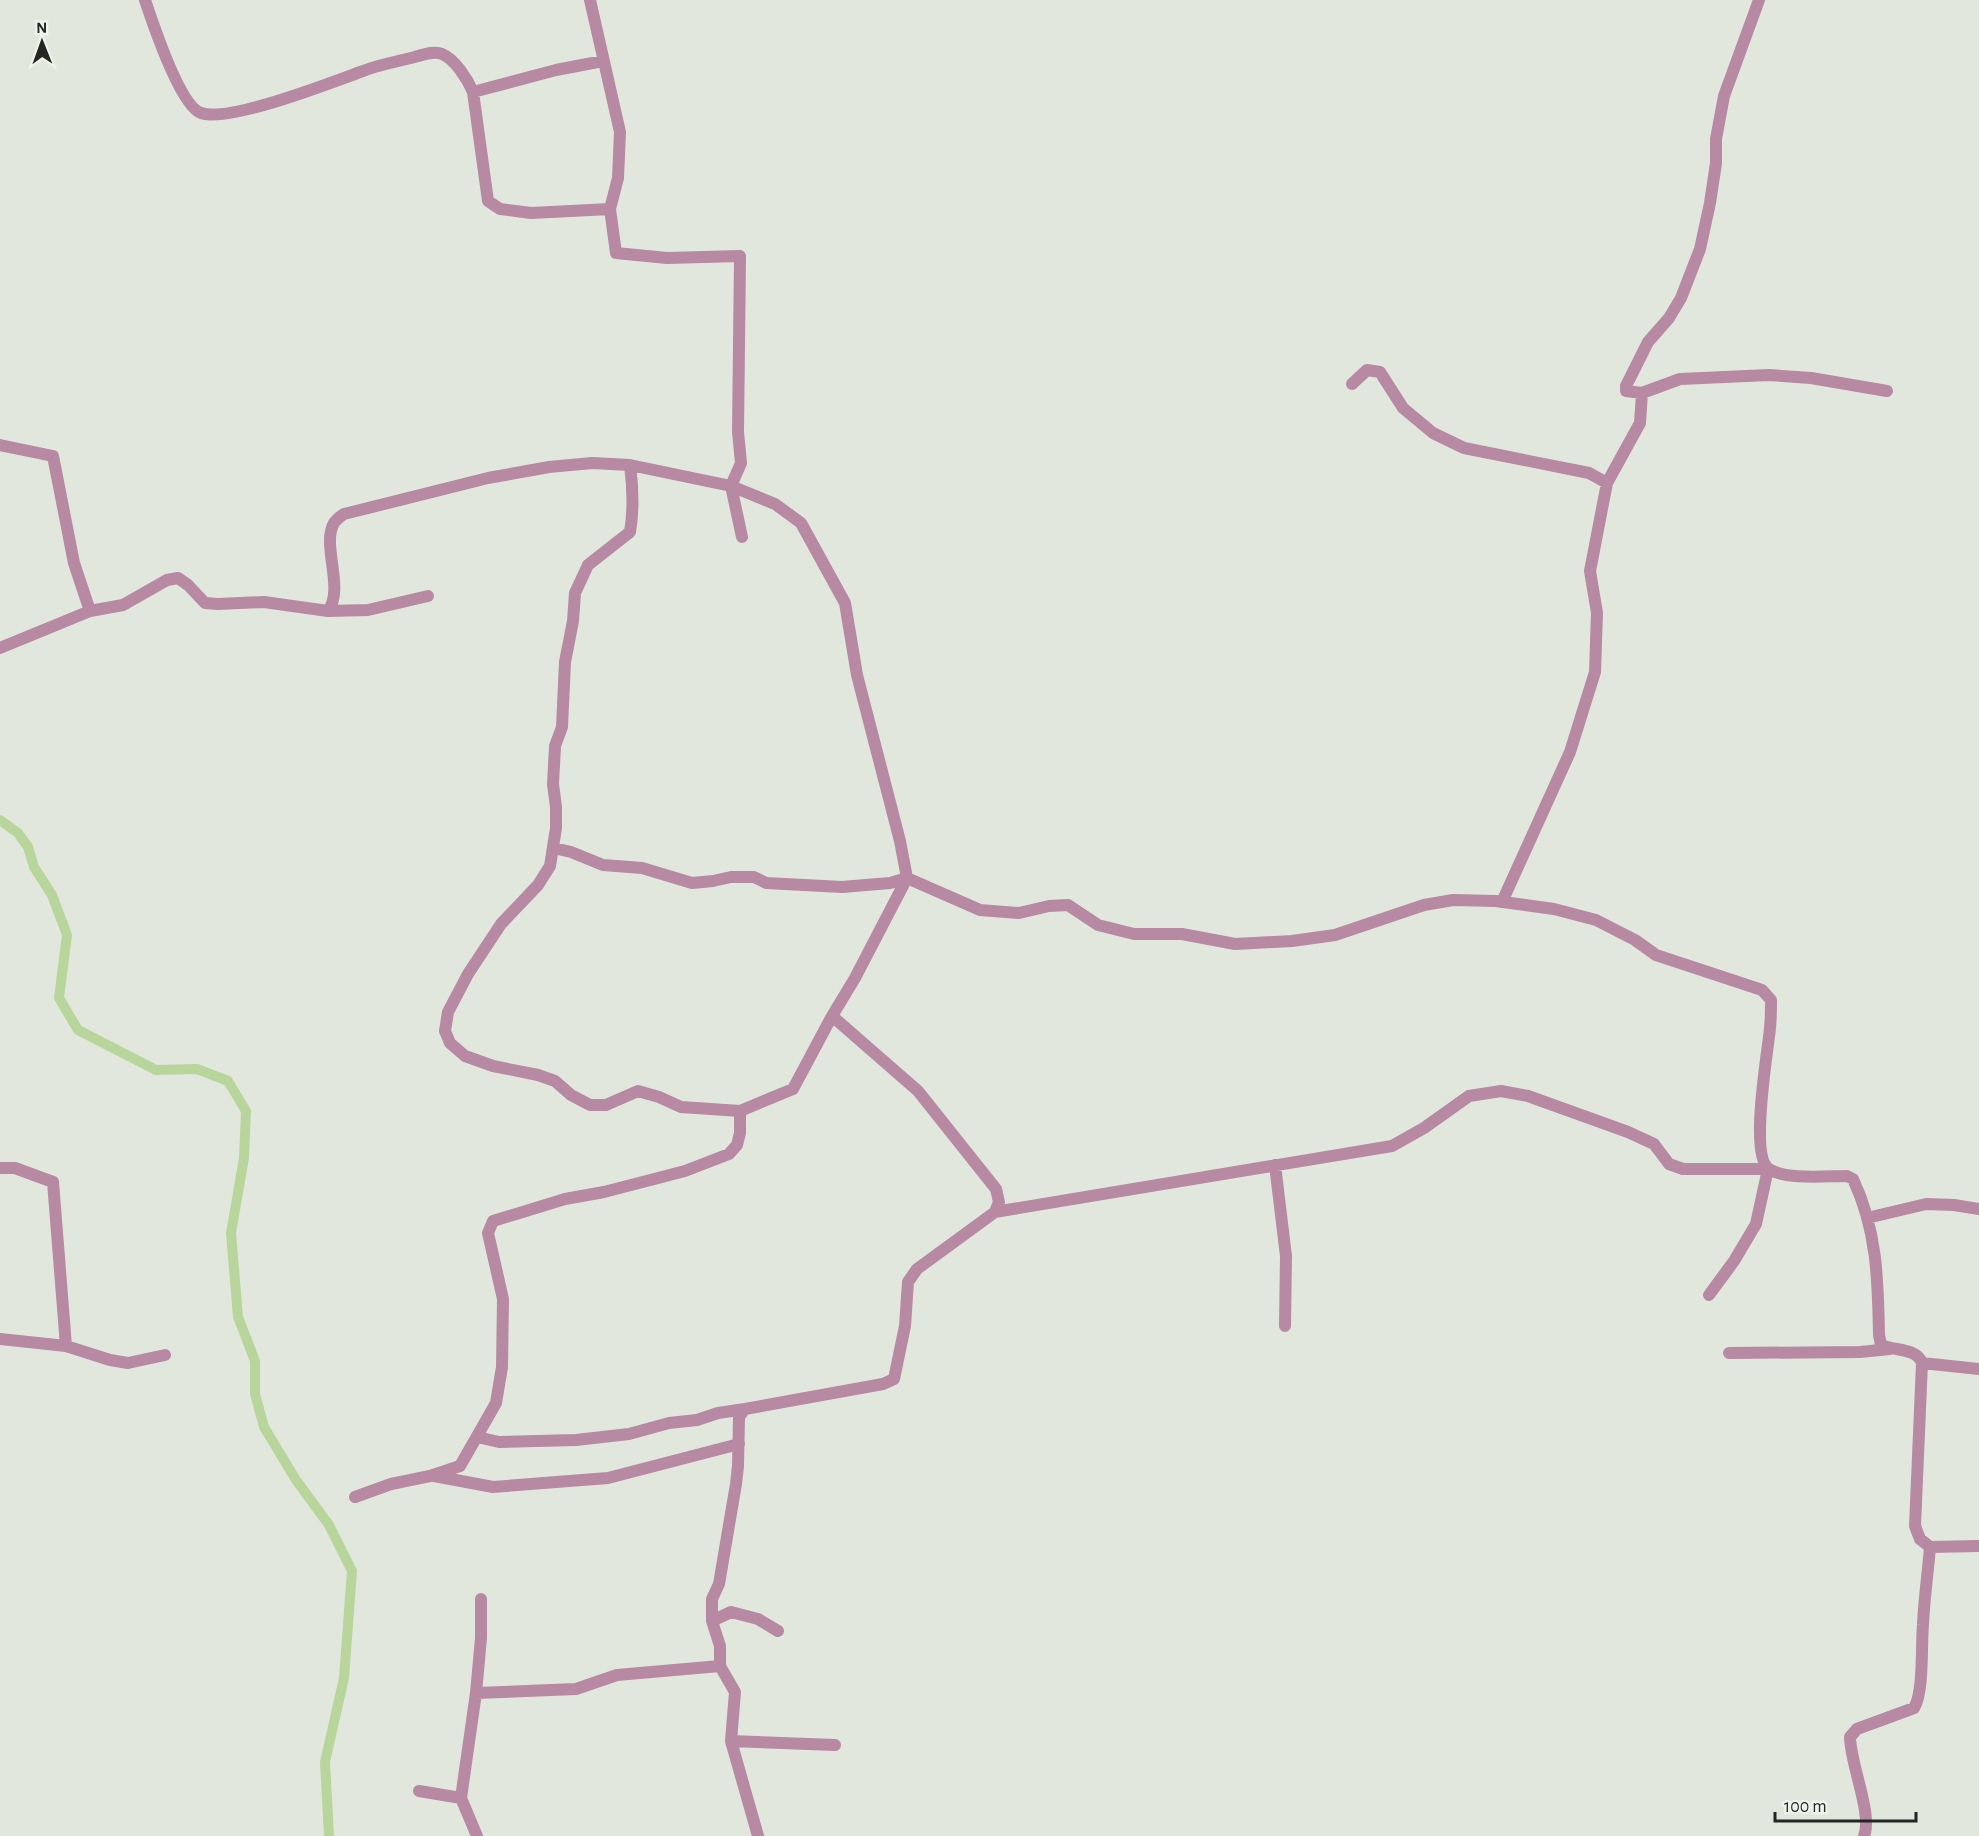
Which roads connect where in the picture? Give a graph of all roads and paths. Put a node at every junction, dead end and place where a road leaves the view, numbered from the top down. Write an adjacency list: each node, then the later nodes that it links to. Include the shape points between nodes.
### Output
1 (146, 0): 5 (street, via 159,43 200,113 226,114 270,103 364,70 433,52 443,54 466,76)
2 (590, 0): 4 (street)
3 (1760, 0): 9 (street, via 1724,96 1700,249 1681,298 1648,342 1626,386 1626,391)
4 (603, 61): 5 (street); 6 (street, via 620,132 618,178)
5 (473, 92): 6 (street, via 488,201 500,209 531,213)
6 (610, 209): 13 (street, via 616,253 667,258 740,256 741,463)
7 (1352, 384): 12 (street, via 1366,370 1380,372 1402,408 1433,433 1464,448 1589,473)
8 (1887, 391): 9 (street, via 1769,375 1680,379)
9 (1642, 393): 12 (street, via 1640,423)
10 (0, 445): 16 (street, via 53,456 74,563)
11 (630, 465): 13 (street); 17 (street, via 549,467 488,477 344,514 334,523 331,537 334,589); 19 (street, via 634,491 630,532 588,565 575,593 565,662 562,727 555,746)
12 (1607, 483): 21 (street, via 1590,571 1597,613 1595,672 1570,752)
13 (731, 486): 14 (street); 20 (street, via 775,504 801,523 845,603 857,675)
14 (742, 537)
15 (428, 596): 17 (street, via 368,610)
16 (90, 611): 17 (street, via 123,604 178,578 205,603 264,602); 18 (street)
17 (328, 611)
18 (0, 648)
19 (554, 848): 20 (street, via 603,865 642,868 692,884 754,877 766,883 842,887); 23 (street, via 550,866 538,885 501,924 455,996 445,1031 450,1043 465,1056 555,1081 570,1095 590,1105 606,1106 638,1091 681,1107)
20 (907, 878): 21 (street, via 980,910 1019,913 1068,905 1098,926 1134,934 1182,934 1235,944 1335,935 1424,905 1453,900); 22 (street)
21 (1502, 902): 26 (street, via 1596,920 1656,955 1762,990 1771,1000 1760,1136 1762,1160)
22 (832, 1016): 23 (street, via 794,1089); 28 (street, via 918,1091 996,1189 999,1202)
23 (740, 1111): 40 (street, via 737,1145 729,1154 685,1171 565,1198 494,1221 488,1233 503,1299 502,1367 496,1403)
24 (1275, 1165): 26 (street, via 1392,1146 1469,1096 1501,1091 1528,1096 1628,1132 1654,1144 1669,1164 1683,1169); 28 (street); 31 (street, via 1286,1256)
25 (0, 1168): 33 (street, via 15,1168 53,1182)
26 (1768, 1169): 29 (street, via 1787,1175 1847,1176 1853,1179); 30 (street, via 1756,1224)
27 (1979, 1209): 29 (street, via 1926,1204)
28 (995, 1212): 39 (street, via 917,1269 908,1282 894,1378 883,1384)
29 (1867, 1218): 34 (street, via 1874,1242 1879,1335 1881,1345)
30 (1709, 1295)
31 (1285, 1326)
32 (0, 1339): 33 (street)
33 (66, 1346): 36 (street, via 129,1363)
34 (1891, 1349): 35 (street); 37 (street, via 1916,1353)
35 (1729, 1353)
36 (165, 1355)
37 (1923, 1363): 38 (street); 44 (street, via 1915,1526 1920,1539)
38 (1979, 1369)
39 (745, 1409): 40 (street, via 629,1434 585,1439 500,1442); 41 (street, via 739,1417)
40 (477, 1437): 42 (street, via 460,1466)
41 (739, 1444): 42 (street, via 608,1478 493,1487); 47 (street, via 736,1484 712,1599)
42 (430, 1476): 43 (street)
43 (355, 1497)
44 (1930, 1546): 45 (street); 57 (street, via 1917,1704 1857,1729 1850,1737 1867,1829)
45 (1979, 1546)
46 (481, 1599): 50 (street)
47 (712, 1621): 48 (street, via 731,1612 758,1619); 49 (street, via 720,1646)
48 (778, 1631)
49 (720, 1666): 50 (street, via 617,1675 576,1689); 51 (street, via 735,1692)
50 (476, 1693): 54 (street)
51 (731, 1741): 52 (street); 56 (street)
52 (835, 1745)
53 (419, 1791): 54 (street)
54 (461, 1798): 55 (street)
55 (477, 1836)
56 (758, 1836)
57 (1864, 1836)

